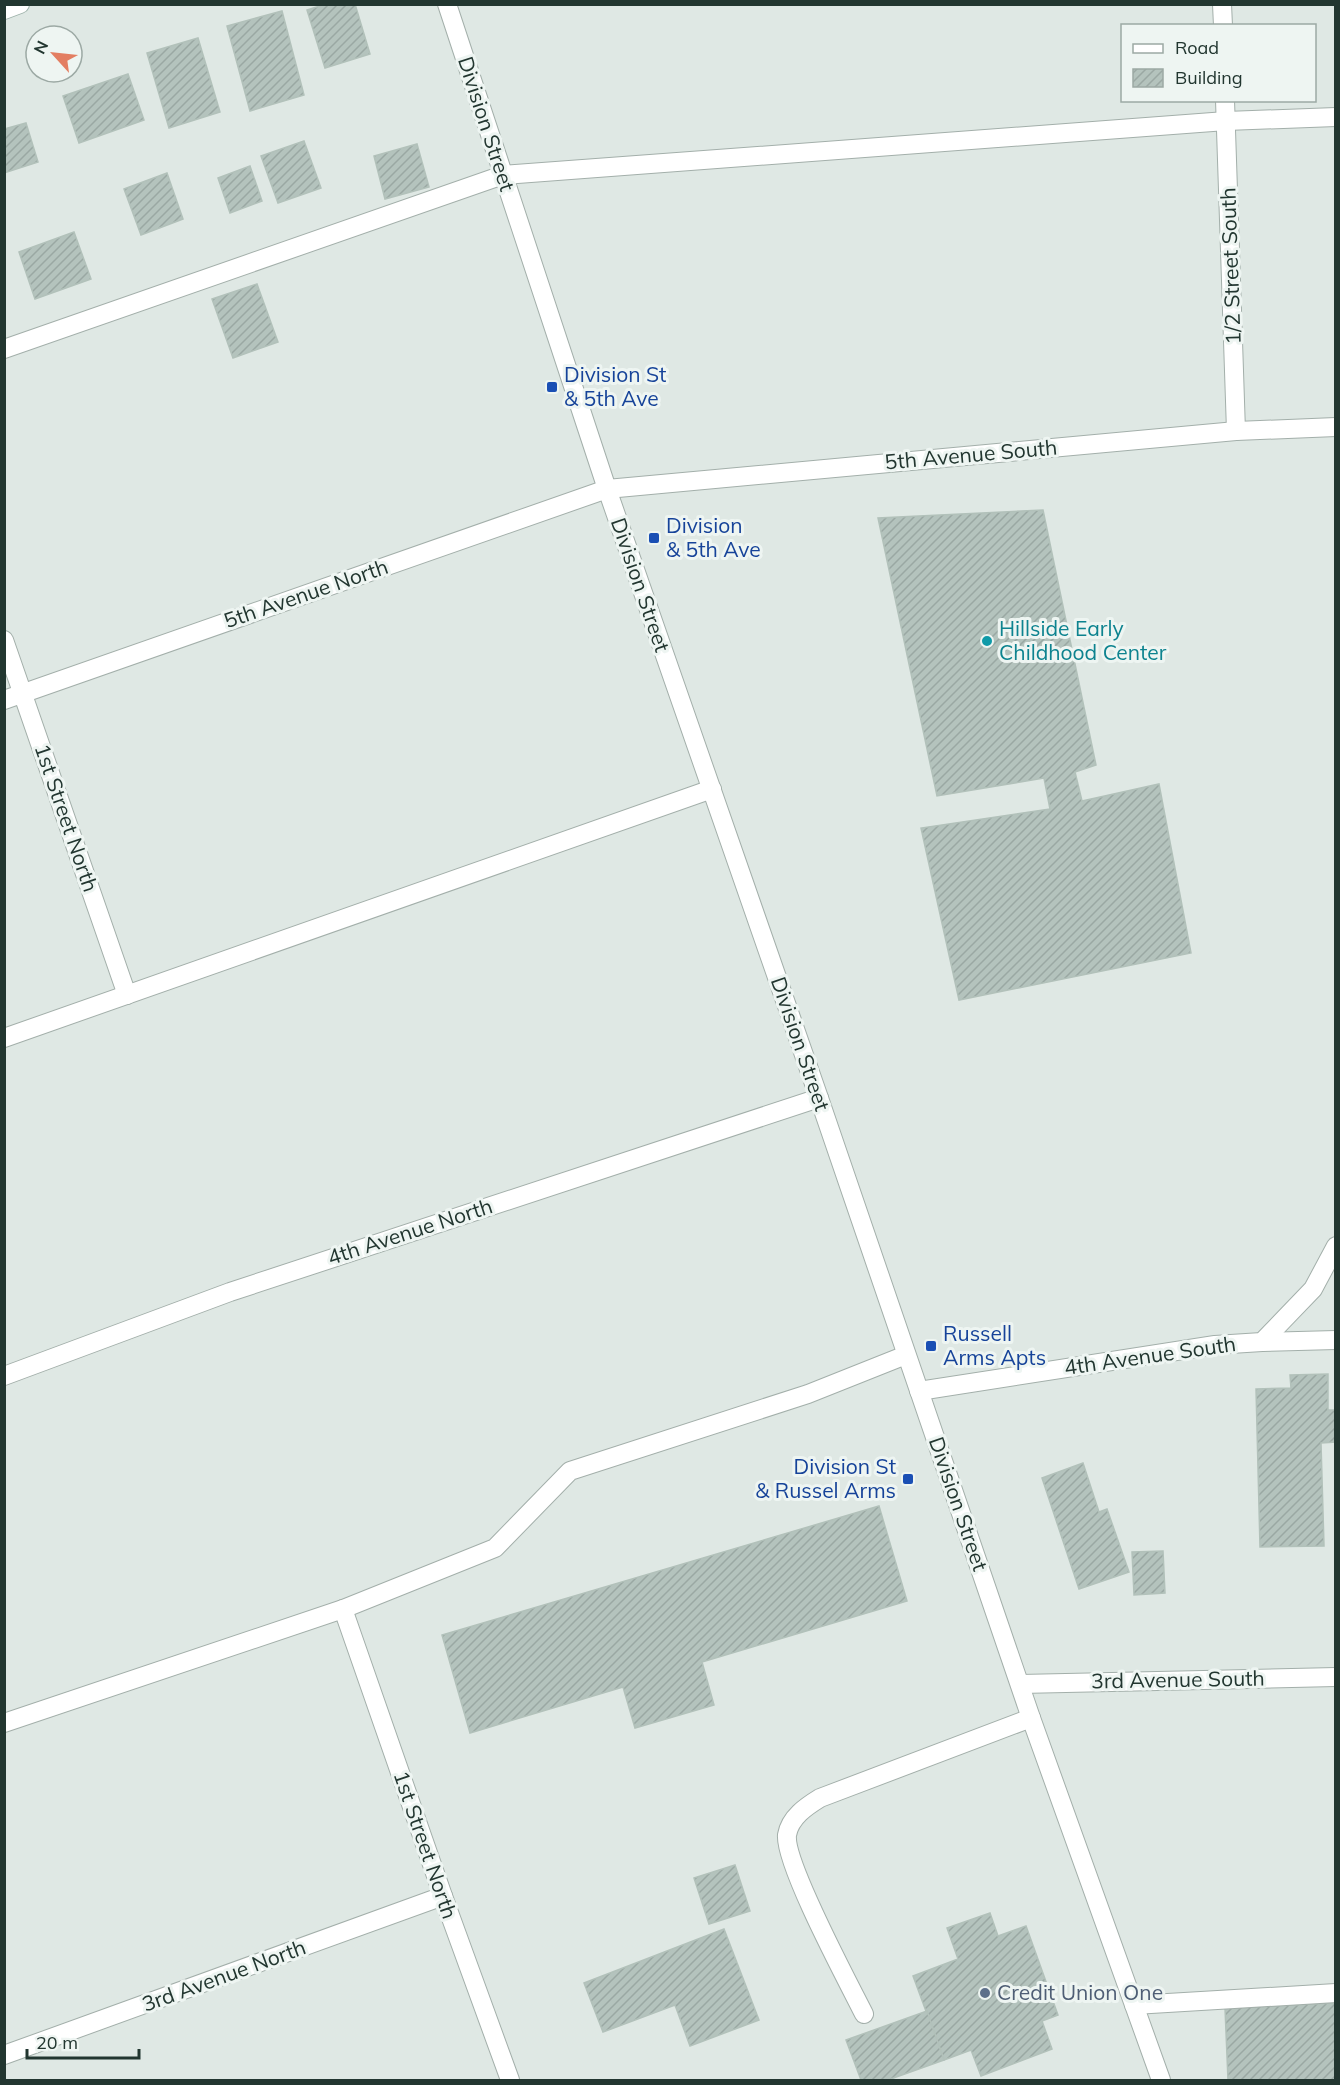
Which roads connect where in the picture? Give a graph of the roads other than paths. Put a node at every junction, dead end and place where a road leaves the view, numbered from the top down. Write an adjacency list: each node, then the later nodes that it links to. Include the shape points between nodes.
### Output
1 (20, 4): 4 (street)
2 (447, 4): 9 (street, Division Street)
3 (1222, 4): 5 (street)
4 (4, 10)
5 (1223, 24)
6 (1225, 102): 8 (street, 1/2 Street South)
7 (1335, 117): 8 (street)
8 (1226, 121): 9 (street); 12 (street, 1/2 Street South)
9 (503, 175): 10 (street); 13 (street, Division Street)
10 (4, 350)
11 (1335, 428): 12 (street, 5th Avenue South)
12 (1236, 431): 13 (street, 5th Avenue South)
13 (607, 489): 15 (street, 5th Avenue North); 17 (street, Division Street)
14 (4, 640): 15 (street, 1st Street North)
15 (23, 693): 16 (street, 5th Avenue North); 18 (street, 1st Street North)
16 (4, 700)
17 (712, 789): 18 (street); 20 (street, Division Street)
18 (127, 995): 19 (street)
19 (4, 1038)
20 (819, 1098): 24 (street, Division Street); 25 (street, 4th Avenue North, via 230,1292)
21 (1335, 1246): 23 (street, 4th Avenue South, via 1313,1289)
22 (1335, 1340): 23 (street)
23 (1262, 1341): 26 (street, 4th Avenue South)
24 (906, 1355): 26 (street, Division Street); 27 (street, via 808,1394 570,1471 495,1548)
25 (4, 1376)
26 (919, 1391): 29 (street, Division Street)
27 (343, 1609): 31 (street); 32 (street, 1st Street North)
28 (1335, 1677): 29 (street, 3rd Avenue South)
29 (1020, 1683): 30 (street, Division Street)
30 (1031, 1718): 34 (street, Division Street); 35 (street, via 820,1798 794,1820 787,1834 788,1850)
31 (4, 1723)
32 (442, 1896): 36 (street, 3rd Avenue North); 37 (street, 1st Street North)
33 (1335, 1993): 34 (street)
34 (1134, 2006): 38 (street, Division Street)
35 (864, 2014)
36 (4, 2055)
37 (510, 2080)
38 (1161, 2080)

